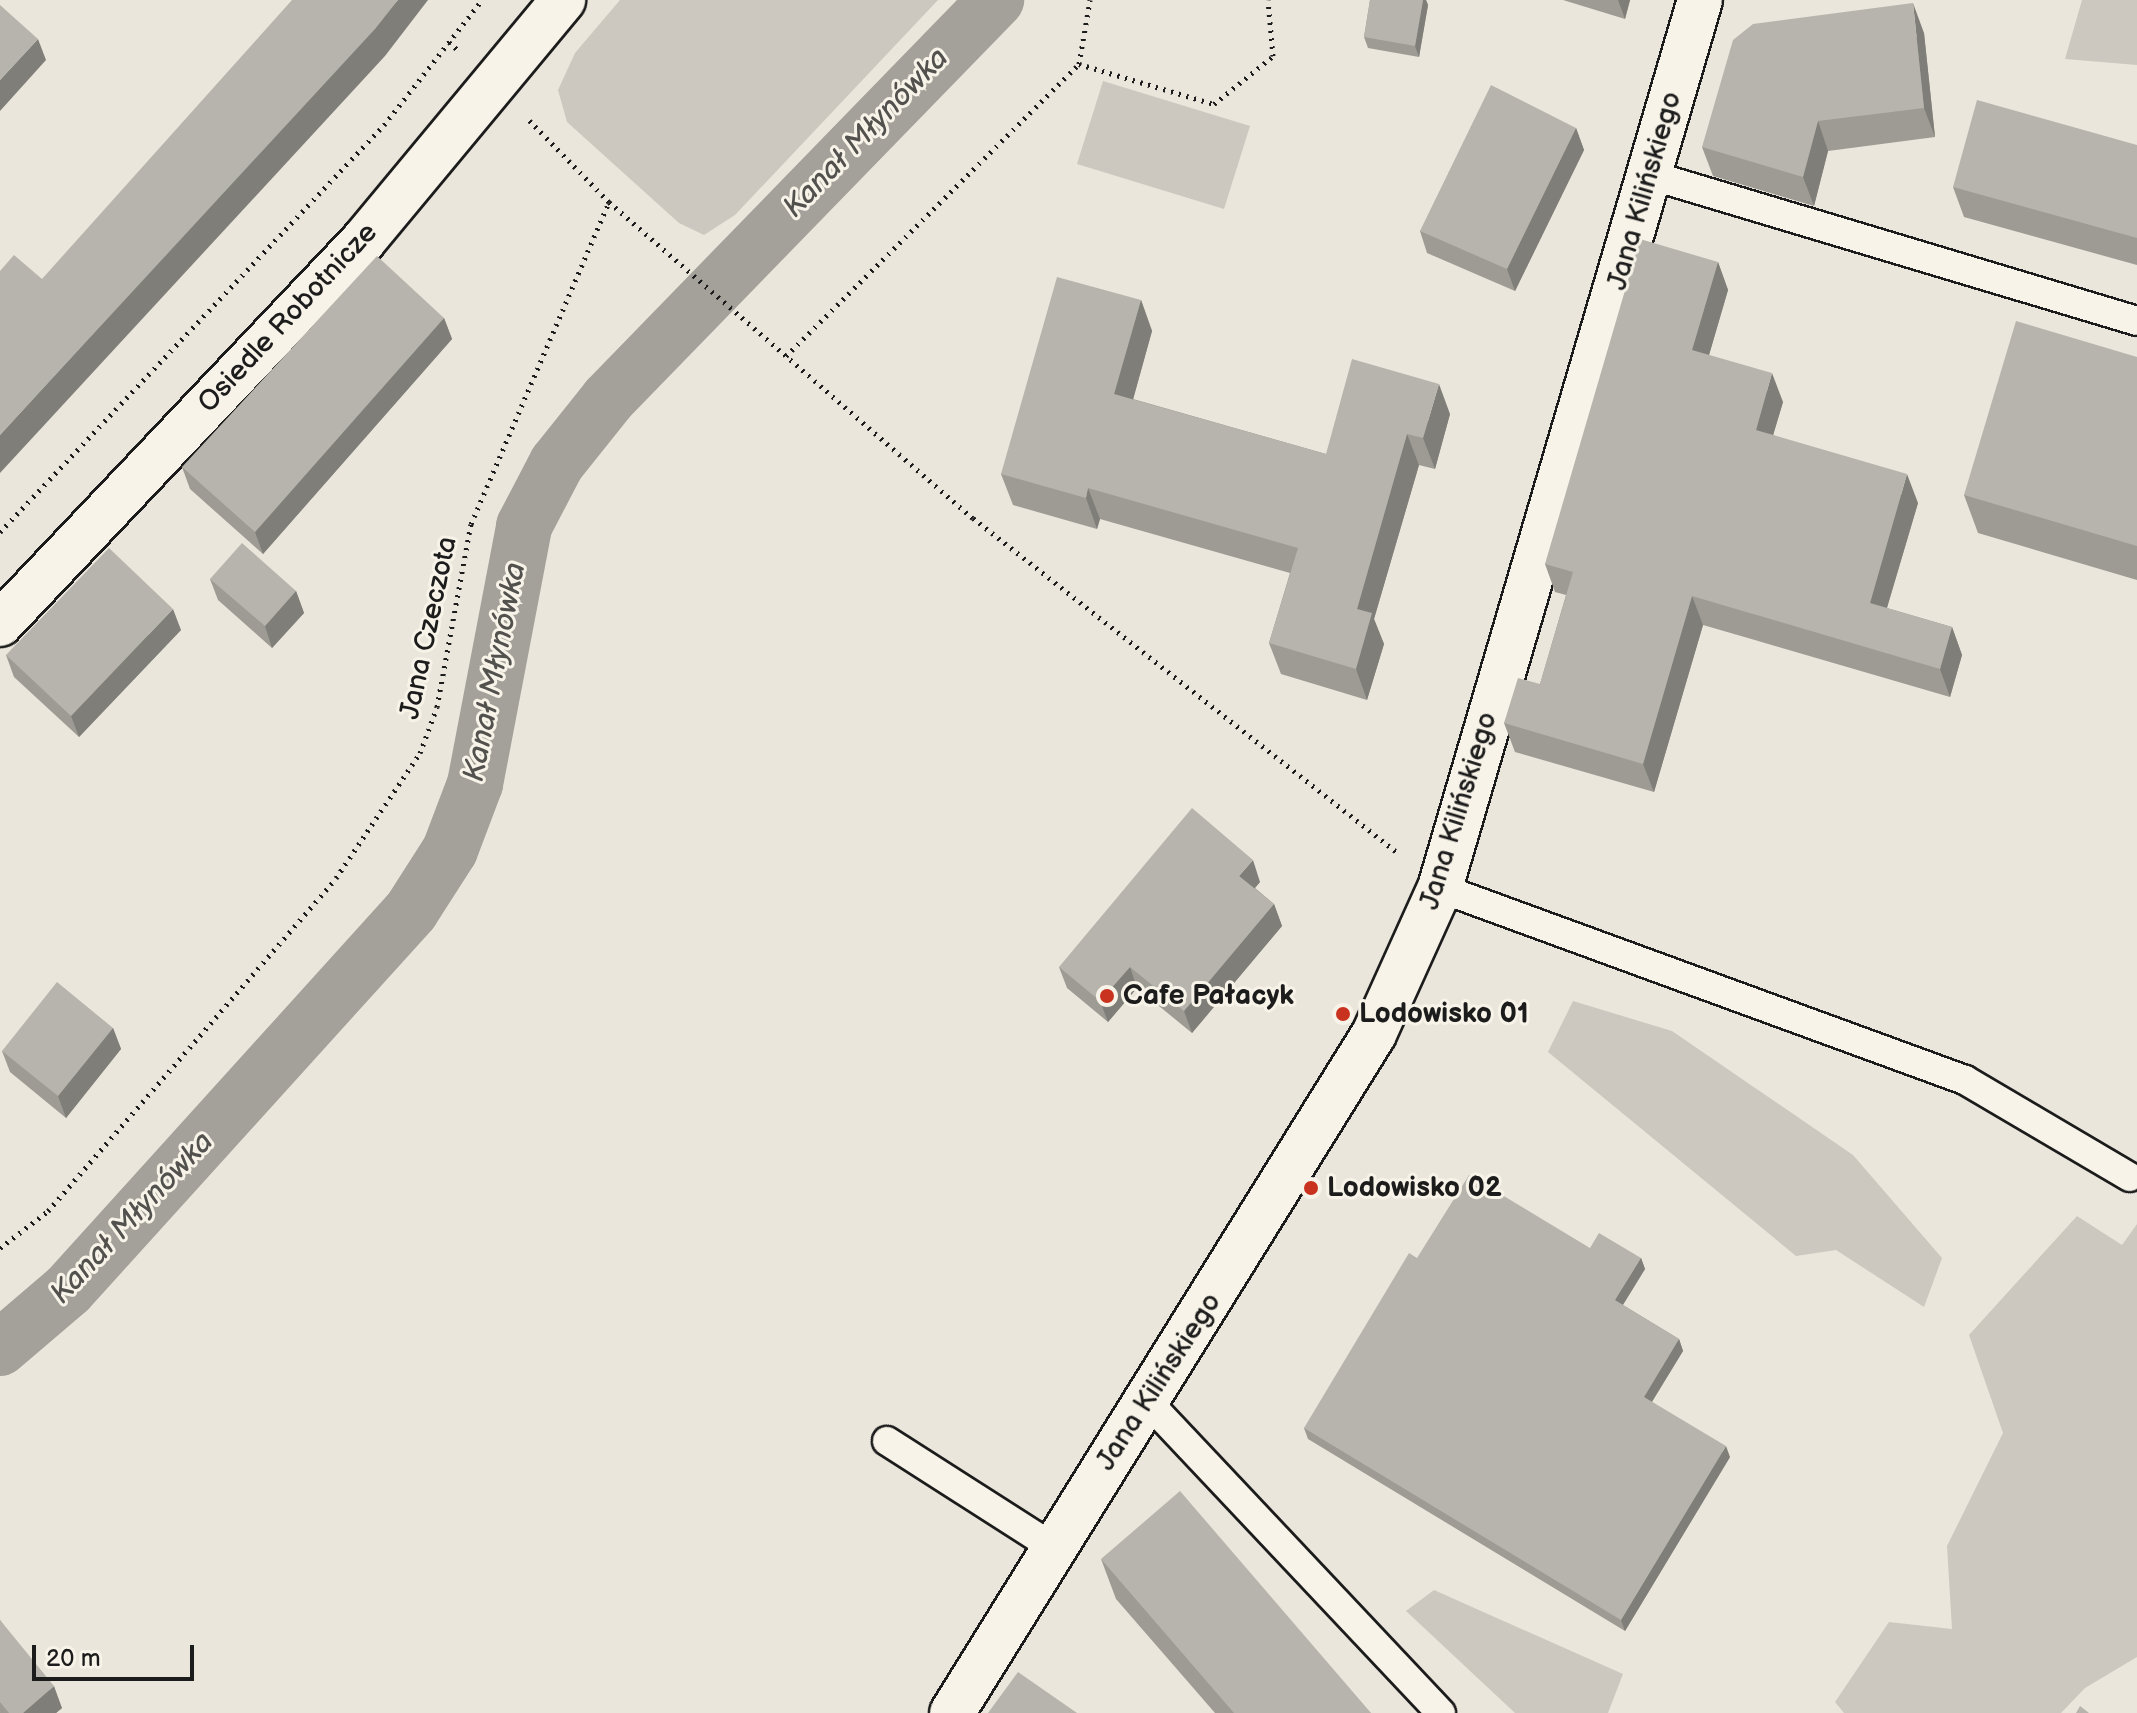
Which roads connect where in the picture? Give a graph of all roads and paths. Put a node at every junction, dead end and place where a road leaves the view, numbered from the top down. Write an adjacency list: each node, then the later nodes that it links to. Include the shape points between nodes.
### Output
1 (482, 0): 12 (path, via 384,125)
2 (563, 0): 13 (street, Osiedle Robotnicze, via 364,240)
3 (1090, 0): 6 (path)
4 (1268, 0): 6 (path, via 1273,56 1214,104)
5 (1700, 0): 8 (street, Jana Kilińskiego)
6 (1079, 64): 11 (path)
7 (523, 114): 9 (path)
8 (1650, 175): 10 (lane); 14 (street, Jana Kilińskiego)
9 (609, 202): 11 (path); 16 (path, Jana Czeczota, via 495,457 471,524 437,707 397,796 336,878 48,1211)
10 (2137, 321)
11 (786, 356): 14 (path, via 973,518)
12 (0, 532)
13 (0, 624)
14 (1440, 888): 15 (lane, via 1965,1080); 17 (street, Jana Kilińskiego, via 1374,1034)
15 (2130, 1177)
16 (0, 1248)
17 (1146, 1400): 19 (street, Jana Kilińskiego); 21 (lane)
18 (887, 1441): 19 (lane)
19 (1054, 1548): 20 (street, Jana Kilińskiego)
20 (952, 1713)
21 (1441, 1713)

